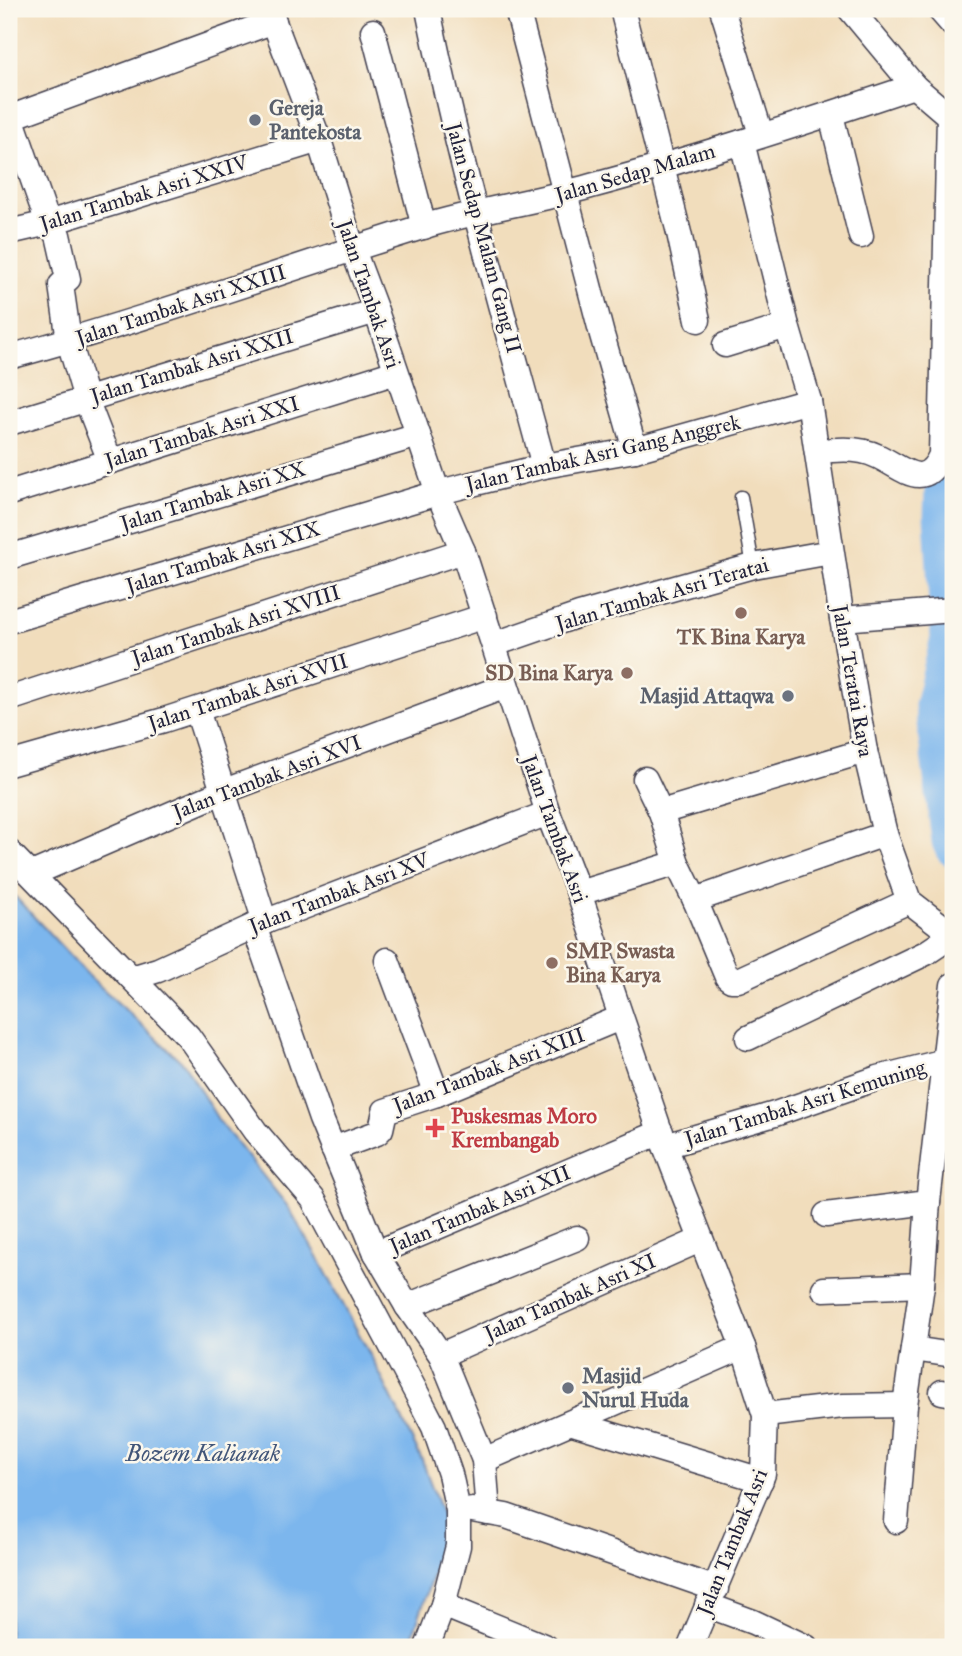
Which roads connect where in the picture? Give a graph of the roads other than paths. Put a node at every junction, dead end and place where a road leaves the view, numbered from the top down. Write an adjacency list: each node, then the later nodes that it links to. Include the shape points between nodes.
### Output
1 (428, 9): 19 (street, Jalan Sedap Malam Gang II)
2 (517, 9): 18 (street)
3 (722, 9): 14 (street, Jalan Teratai Raya)
4 (850, 9): 10 (street)
5 (939, 9): 8 (street)
6 (271, 15): 13 (street); 15 (street, Jalan Tambak Asri)
7 (624, 17): 16 (street)
8 (953, 25)
9 (373, 31): 21 (street)
10 (914, 86): 11 (street); 12 (street, Jalan Sedap Malam)
11 (951, 114): 17 (street)
12 (831, 115): 14 (street, Jalan Sedap Malam); 23 (street)
13 (10, 118): 20 (street)
14 (752, 138): 16 (street, Jalan Sedap Malam); 27 (street, Jalan Teratai Raya)
15 (319, 140): 20 (street, Jalan Tambak Asri XXIV); 24 (street, Jalan Tambak Asri)
16 (662, 167): 18 (street, Jalan Sedap Malam); 26 (street)
17 (950, 183): 37 (street, via 941,455 930,472 913,475 877,455 848,449)
18 (565, 194): 19 (street, Jalan Sedap Malam); 36 (street)
19 (477, 214): 21 (street, Jalan Sedap Malam); 39 (street, Jalan Sedap Malam Gang II)
20 (48, 223): 22 (street, Jalan Tambak Asri XXIV); 28 (street, via 58,235 68,279 61,285)
21 (424, 227): 24 (street, Jalan Sedap Malam)
22 (9, 232)
23 (861, 236)
24 (353, 250): 25 (street, Jalan Tambak Asri); 28 (street, Jalan Tambak Asri XXIII)
25 (376, 311): 31 (street, Jalan Tambak Asri); 32 (street, Jalan Tambak Asri XXII)
26 (698, 320)
27 (787, 326): 29 (street); 33 (street, Jalan Teratai Raya)
28 (69, 341): 30 (street, Jalan Tambak Asri XXIII); 32 (street)
29 (725, 345)
30 (9, 357)
31 (396, 372): 35 (street, Jalan Tambak Asri); 38 (street, Jalan Tambak Asri XXI)
32 (86, 398): 34 (street, Jalan Tambak Asri XXII); 38 (street)
33 (809, 401): 36 (street, Jalan Tambak Asri Gang Anggrek); 37 (street, Jalan Teratai Raya)
34 (9, 423)
35 (418, 435): 41 (street, Jalan Tambak Asri); 45 (street, Jalan Tambak Asri XX)
36 (635, 450): 39 (street, Jalan Tambak Asri Gang Anggrek)
37 (817, 452): 44 (street, Jalan Teratai Raya)
38 (110, 461): 40 (street, Jalan Tambak Asri XXI)
39 (544, 466): 41 (street, Jalan Tambak Asri Gang Anggrek)
40 (9, 493)
41 (438, 493): 43 (street, Jalan Tambak Asri); 50 (street, Jalan Tambak Asri XIX)
42 (741, 497): 46 (lane)
43 (464, 551): 48 (street, Jalan Tambak Asri); 53 (street, Jalan Tambak Asri XVIII)
44 (831, 552): 46 (street, Jalan Tambak Asri Teratai); 49 (street, Jalan Teratai Raya)
45 (9, 557)
46 (753, 566): 51 (street, Jalan Tambak Asri Teratai)
47 (949, 610): 49 (street)
48 (485, 616): 51 (street, Jalan Tambak Asri); 54 (street, Jalan Tambak Asri XVII)
49 (842, 619): 55 (street, Jalan Teratai Raya)
50 (9, 621)
51 (495, 644): 52 (street, Jalan Tambak Asri)
52 (506, 686): 58 (street, Jalan Tambak Asri XVI); 60 (street, Jalan Tambak Asri)
53 (9, 699)
54 (197, 710): 56 (street, Jalan Tambak Asri XVII); 58 (street)
55 (865, 751): 59 (street); 61 (street, Jalan Teratai Raya)
56 (9, 764)
57 (646, 779): 59 (street)
58 (222, 792): 64 (street, Jalan Tambak Asri XVI); 68 (street)
59 (661, 812): 63 (street)
60 (548, 813): 65 (street, Jalan Tambak Asri); 68 (street, Jalan Tambak Asri XV)
61 (885, 834): 66 (street); 67 (street, Jalan Teratai Raya)
62 (9, 852): 64 (street)
63 (677, 863): 65 (street); 66 (street)
64 (32, 874): 71 (street)
65 (579, 893): 73 (street, Jalan Tambak Asri)
66 (695, 900): 67 (street, via 731,980)
67 (909, 901): 69 (street)
68 (260, 924): 71 (street, Jalan Tambak Asri XV); 78 (street)
69 (953, 935): 74 (street, via 926,953)
70 (387, 960): 76 (street)
71 (132, 978): 96 (street, via 188,1036 255,1131 313,1199 434,1427)
72 (953, 985): 75 (street)
73 (620, 1018): 76 (street, Jalan Tambak Asri XIII); 77 (street, Jalan Tambak Asri)
74 (747, 1038)
75 (945, 1061): 77 (street, Jalan Tambak Asri Kemuning, via 878,1078 775,1114); 79 (street)
76 (438, 1094): 78 (street, Jalan Tambak Asri XIII, via 385,1111 377,1133)
77 (663, 1139): 82 (street, Jalan Tambak Asri); 83 (street, Jalan Tambak Asri XII)
78 (334, 1149): 83 (street)
79 (928, 1202): 80 (street); 84 (street)
80 (827, 1215)
81 (577, 1238): 86 (street)
82 (700, 1240): 87 (street, Jalan Tambak Asri); 89 (street, Jalan Tambak Asri XI)
83 (376, 1253): 86 (street)
84 (922, 1285): 85 (street); 88 (street)
85 (824, 1289)
86 (407, 1306): 89 (street)
87 (743, 1347): 92 (street, Jalan Tambak Asri); 93 (street)
88 (913, 1349): 90 (street); 91 (street)
89 (441, 1354): 94 (street)
90 (953, 1355)
91 (905, 1405): 92 (street); 98 (street)
92 (765, 1415): 95 (street, Jalan Tambak Asri)
93 (573, 1423): 94 (street); 95 (street)
94 (484, 1460): 97 (street)
95 (761, 1480): 99 (street, Jalan Tambak Asri)
96 (458, 1510): 97 (street); 100 (street, via 458,1546)
97 (488, 1513): 99 (street, via 506,1516)
98 (896, 1521)
99 (711, 1597): 103 (street, Jalan Tambak Asri); 104 (street)
100 (443, 1605): 101 (street); 102 (street)
101 (426, 1647)
102 (546, 1647)
103 (690, 1647)
104 (806, 1647)

